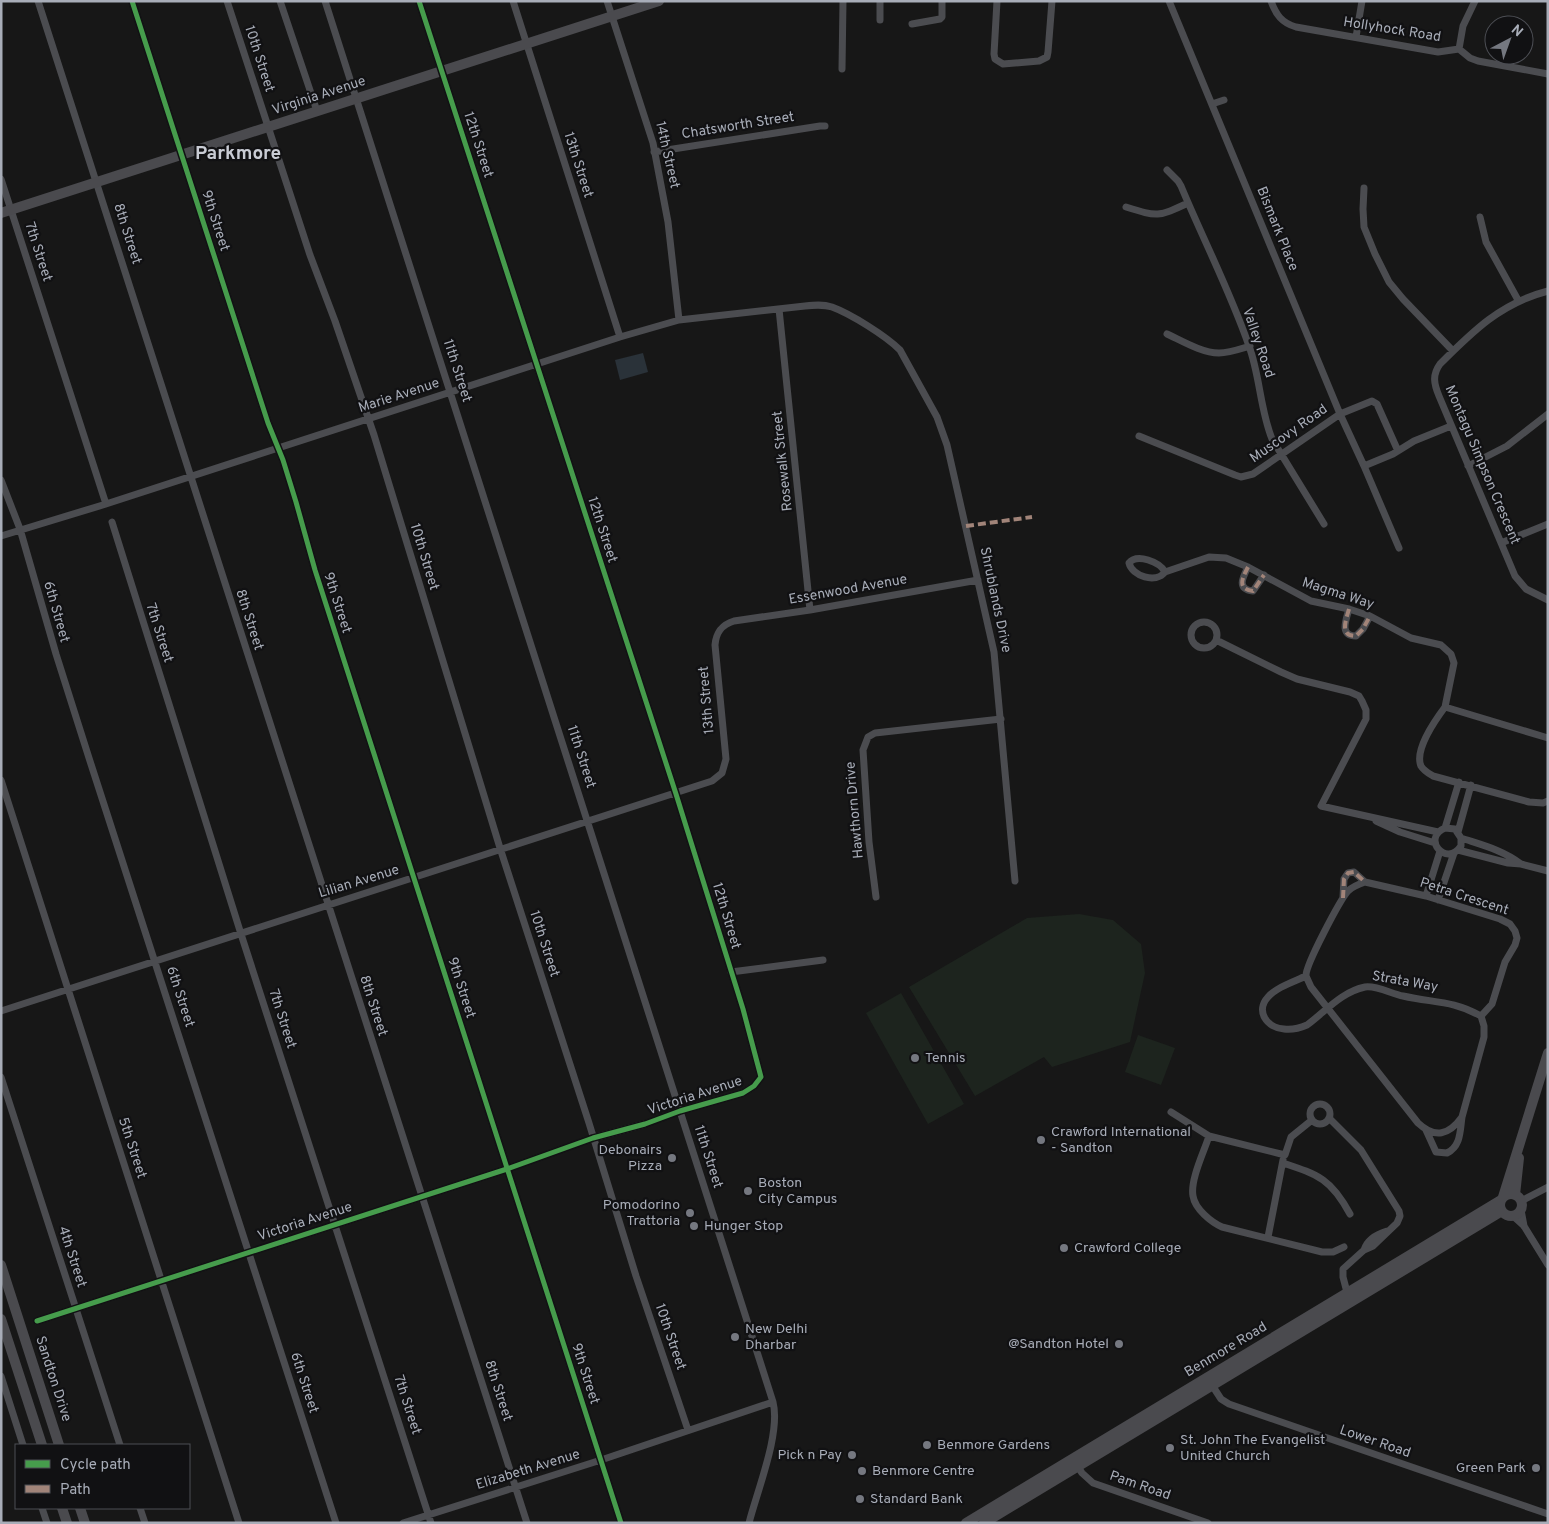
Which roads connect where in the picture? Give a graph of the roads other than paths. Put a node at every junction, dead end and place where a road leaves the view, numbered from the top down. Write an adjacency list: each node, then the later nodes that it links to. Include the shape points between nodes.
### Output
1 (38, 1): 39 (street, 8th Street)
2 (132, 1): 36 (street, 9th Street)
3 (227, 1): 34 (street, 10th Street)
4 (280, 1): 32 (street)
5 (325, 1): 29 (street, 11th Street)
6 (419, 1): 27 (street, 12th Street)
7 (513, 1): 24 (street, 13th Street)
8 (607, 1): 20 (street, 14th Street)
9 (659, 1): 19 (street, Virginia Avenue)
10 (842, 1): 26 (street)
11 (880, 1): 21 (street)
12 (942, 1): 22 (street, via 940,19)
13 (997, 1): 14 (street, via 994,54 995,59 1003,64 1039,62 1047,57)
14 (1052, 1)
15 (1169, 1): 31 (street, Bismark Place)
16 (1271, 1): 23 (street, Hollyhock Road, via 1277,15 1287,24)
17 (1362, 1): 23 (street)
18 (1474, 1): 25 (street, via 1463,26)
19 (645, 3): 20 (street, Virginia Avenue)
20 (612, 16): 24 (street, Virginia Avenue); 35 (street, 14th Street)
21 (880, 20)
22 (912, 24)
23 (1356, 38): 25 (street, Hollyhock Road, via 1438,52)
24 (527, 44): 27 (street, Virginia Avenue); 50 (street, 13th Street)
25 (1459, 49): 28 (street, Hollyhock Road, via 1478,61)
26 (842, 69)
27 (442, 72): 29 (street, Virginia Avenue); 54 (street, 12th Street)
28 (1548, 74)
29 (356, 99): 32 (street, Virginia Avenue); 55 (street, 11th Street)
30 (1224, 100): 31 (street)
31 (1212, 104): 56 (street, Bismark Place)
32 (317, 111): 34 (street, Virginia Avenue)
33 (824, 126): 35 (street, Chatsworth Street)
34 (268, 127): 36 (street, Virginia Avenue); 58 (street, 10th Street)
35 (654, 152): 48 (street, 14th Street, via 668,222)
36 (181, 155): 39 (street, Virginia Avenue); 61 (street, 9th Street)
37 (1167, 170): 41 (street, Valley Road, via 1178,180)
38 (1, 179): 43 (street, 7th Street)
39 (96, 182): 43 (street, Virginia Avenue); 66 (street, 8th Street)
40 (1364, 188): 53 (street, via 1364,227 1389,282)
41 (1188, 203): 42 (street, via 1161,215); 52 (street, Valley Road)
42 (1126, 207)
43 (6, 211): 69 (street, 7th Street)
44 (1480, 217): 46 (street, via 1486,242)
45 (1548, 291): 46 (street, Montagu Simpson Crescent)
46 (1518, 300): 53 (street, Montagu Simpson Crescent, via 1495,314)
47 (779, 309): 48 (street, Marie Avenue); 51 (street, Marie Avenue, via 817,305 832,307); 83 (street, Rosewalk Street)
48 (679, 320): 50 (street, Marie Avenue)
49 (1167, 334): 52 (street, via 1217,353)
50 (620, 337): 54 (street, Marie Avenue)
51 (891, 342): 80 (street, Shrublands Drive, via 910,367 942,432)
52 (1250, 346): 63 (street, Valley Road, via 1268,428)
53 (1453, 351): 59 (street, Montagu Simpson Crescent, via 1436,369 1434,380)
54 (537, 364): 55 (street, Marie Avenue); 94 (street, 12th Street)
55 (451, 392): 58 (street, Marie Avenue); 97 (street, 11th Street)
56 (1340, 414): 62 (street, Muscovy Road, via 1370,401 1376,402); 63 (street, Muscovy Road); 64 (street, Bismark Place)
57 (1548, 414): 65 (street, via 1507,446)
58 (368, 419): 61 (street, Marie Avenue); 101 (street, 10th Street)
59 (1451, 426): 62 (street); 65 (street, Montagu Simpson Crescent)
60 (1139, 436): 63 (street, Muscovy Road, via 1241,476 1253,474)
61 (277, 448): 66 (street, Marie Avenue); 106 (street, 9th Street)
62 (1398, 451): 64 (street)
63 (1281, 454): 71 (street, Valley Road)
64 (1364, 466): 76 (street, Bismark Place)
65 (1468, 466): 75 (street, Montagu Simpson Crescent)
66 (191, 476): 69 (street, Marie Avenue); 113 (street, 8th Street)
67 (1, 480): 68 (street, 6th Street)
68 (3, 489): 73 (street, 6th Street)
69 (106, 504): 73 (street, Marie Avenue)
70 (112, 522): 114 (street, 7th Street)
71 (1324, 524)
72 (1548, 524): 75 (street)
73 (20, 529): 74 (street, Marie Avenue); 115 (street, 6th Street, via 56,654)
74 (1, 536)
75 (1500, 543): 81 (street, Montagu Simpson Crescent, via 1522,585)
76 (1399, 548)
77 (1248, 567): 78 (street, Magma Way, via 1216,556); 79 (street, Magma Way); 79 (street, via 1242,585 1249,591 1256,589)
78 (1165, 572): 78 (street, Magma Way, via 1159,578 1150,578 1133,571 1129,563 1138,558 1160,565)
79 (1264, 575): 82 (street, Magma Way, via 1311,601)
80 (978, 580): 83 (street, Essenwood Avenue); 88 (street, Shrublands Drive, via 993,646)
81 (1548, 600)
82 (1349, 609): 84 (street, Magma Way); 84 (street, via 1344,628 1350,636 1360,634)
83 (810, 610): 85 (street, Essenwood Avenue)
84 (1370, 616): 87 (street, Magma Way, via 1411,638 1441,645 1451,654 1454,669)
85 (722, 626): 90 (street, 13th Street, via 716,635 715,645 726,759)
86 (1216, 640): 96 (street, via 1298,679 1359,696 1366,710 1366,719 1321,806)
87 (1445, 707): 89 (street); 92 (street, Magma Way, via 1427,736 1420,761 1425,771 1433,776)
88 (1000, 719): 107 (street, Shrublands Drive); 109 (street, Hawthorn Drive, via 875,733 868,737 863,750)
89 (1548, 738)
90 (722, 773): 94 (street, Lilian Avenue)
91 (1, 780): 119 (street, 5th Street)
92 (1459, 782): 93 (street); 98 (street)
93 (1471, 785): 95 (street, via 1529,802); 99 (street)
94 (676, 794): 97 (street, Lilian Avenue); 117 (street, 12th Street)
95 (1548, 801)
96 (1371, 818): 98 (street); 100 (street)
97 (588, 820): 101 (street, Lilian Avenue); 126 (street, 11th Street)
98 (1441, 830): 99 (street, via 1452,828); 100 (street)
99 (1460, 835): 103 (street, via 1461,846); 104 (street, via 1513,857)
100 (1435, 843): 102 (street)
101 (500, 848): 106 (street, Lilian Avenue); 133 (street, 10th Street)
102 (1440, 851): 103 (street, via 1447,854); 110 (street)
103 (1456, 852): 104 (street); 112 (street)
104 (1521, 864): 105 (street)
105 (1548, 871)
106 (414, 878): 113 (street, Lilian Avenue); 136 (street, 9th Street)
107 (1015, 881)
108 (1365, 882): 110 (street, Petra Crescent); 111 (street, via 1351,889); 111 (street, Petra Crescent, via 1354,872 1348,874 1344,879)
109 (876, 896)
110 (1426, 896): 112 (street, Petra Crescent)
111 (1343, 898): 118 (street)
112 (1438, 900): 122 (street, Petra Crescent, via 1505,921 1515,931 1515,945 1505,962 1492,1004)
113 (327, 904): 114 (street, Lilian Avenue); 138 (street, 8th Street)
114 (241, 934): 115 (street, Lilian Avenue); 142 (street, 7th Street)
115 (154, 960): 119 (street, Lilian Avenue); 145 (street, 6th Street)
116 (823, 960): 117 (street)
117 (731, 972): 124 (street, 12th Street)
118 (1306, 976): 120 (street); 120 (street, Strata Way, via 1269,996 1262,1007 1264,1018 1275,1027 1299,1028)
119 (69, 989): 121 (street, Lilian Avenue); 148 (street, 5th Street)
120 (1328, 1008): 122 (street, Strata Way, via 1347,994 1368,987 1452,1003); 131 (street)
121 (1, 1011)
122 (1481, 1016): 128 (street, via 1484,1037)
123 (1548, 1053): 134 (street)
124 (759, 1068): 126 (street, Victoria Avenue, via 760,1079 748,1091)
125 (1, 1077): 150 (street, 4th Street)
126 (680, 1111): 133 (street, Victoria Avenue); 155 (street, 11th Street)
127 (1171, 1112): 132 (street)
128 (1462, 1117): 131 (street, via 1445,1132); 131 (street, via 1458,1143 1447,1153 1436,1152)
129 (1329, 1118): 130 (street, via 1321,1124); 130 (street, via 1330,1111 1326,1106 1317,1104 1310,1111); 149 (street, via 1361,1150 1399,1211 1400,1219 1369,1242 1344,1269)
130 (1312, 1120): 135 (street, via 1291,1137)
131 (1426, 1130)
132 (1209, 1136): 135 (street); 143 (street, via 1193,1189 1198,1206 1213,1223 1222,1227)
133 (592, 1138): 136 (street, Victoria Avenue); 156 (street, 10th Street)
134 (1519, 1149): 139 (street); 140 (street)
135 (1284, 1159): 141 (street, via 1328,1182); 143 (street)
136 (507, 1169): 138 (street, Victoria Avenue); 161 (street, 9th Street)
137 (1548, 1187): 140 (street)
138 (422, 1196): 142 (street, Victoria Avenue); 163 (street, 8th Street)
139 (1502, 1203): 140 (street, via 1508,1194); 140 (street, via 1506,1215); 149 (street, Benmore Road)
140 (1518, 1205): 146 (street, via 1524,1226)
141 (1350, 1214)
142 (336, 1224): 145 (street, Victoria Avenue); 168 (street, 7th Street)
143 (1268, 1237): 144 (street, via 1322,1252)
144 (1344, 1247)
145 (249, 1252): 148 (street, Victoria Avenue); 175 (street, 6th Street)
146 (1548, 1264)
147 (1, 1265): 159 (street, Sandton Drive)
148 (162, 1280): 150 (street, Victoria Avenue); 174 (street, 5th Street)
149 (1349, 1298): 154 (street, Benmore Road)
150 (75, 1308): 152 (street, Victoria Avenue); 160 (street, 4th Street)
151 (1, 1319): 158 (street)
152 (37, 1321)
153 (1, 1376): 157 (street)
154 (1209, 1381): 162 (street, Benmore Road); 169 (street, Lower Road, via 1221,1399 1229,1404)
155 (773, 1402): 156 (street, Elizabeth Avenue); 180 (street, 11th Street, via 773,1434)
156 (688, 1430): 161 (street, Elizabeth Avenue)
157 (23, 1444)
158 (42, 1444)
159 (60, 1444)
160 (120, 1444)
161 (601, 1460): 163 (street, Elizabeth Avenue); 179 (street, 9th Street)
162 (1075, 1462): 181 (street, Benmore Road); 182 (street, Benmore Road); 183 (street, Pam Road, via 1082,1473 1094,1482)
163 (515, 1486): 168 (street, Elizabeth Avenue); 178 (street, 8th Street)
164 (42, 1509): 170 (street)
165 (62, 1509): 171 (street)
166 (80, 1509): 172 (street)
167 (140, 1509): 173 (street)
168 (429, 1514): 176 (street, Elizabeth Avenue); 177 (street, 7th Street)
169 (1548, 1514)
170 (47, 1523)
171 (67, 1523)
172 (84, 1523)
173 (145, 1523)
174 (239, 1523)
175 (336, 1523)
176 (403, 1523)
177 (431, 1523)
178 (527, 1523)
179 (620, 1523)
180 (749, 1523)
181 (966, 1523)
182 (984, 1523)
183 (1208, 1523)

